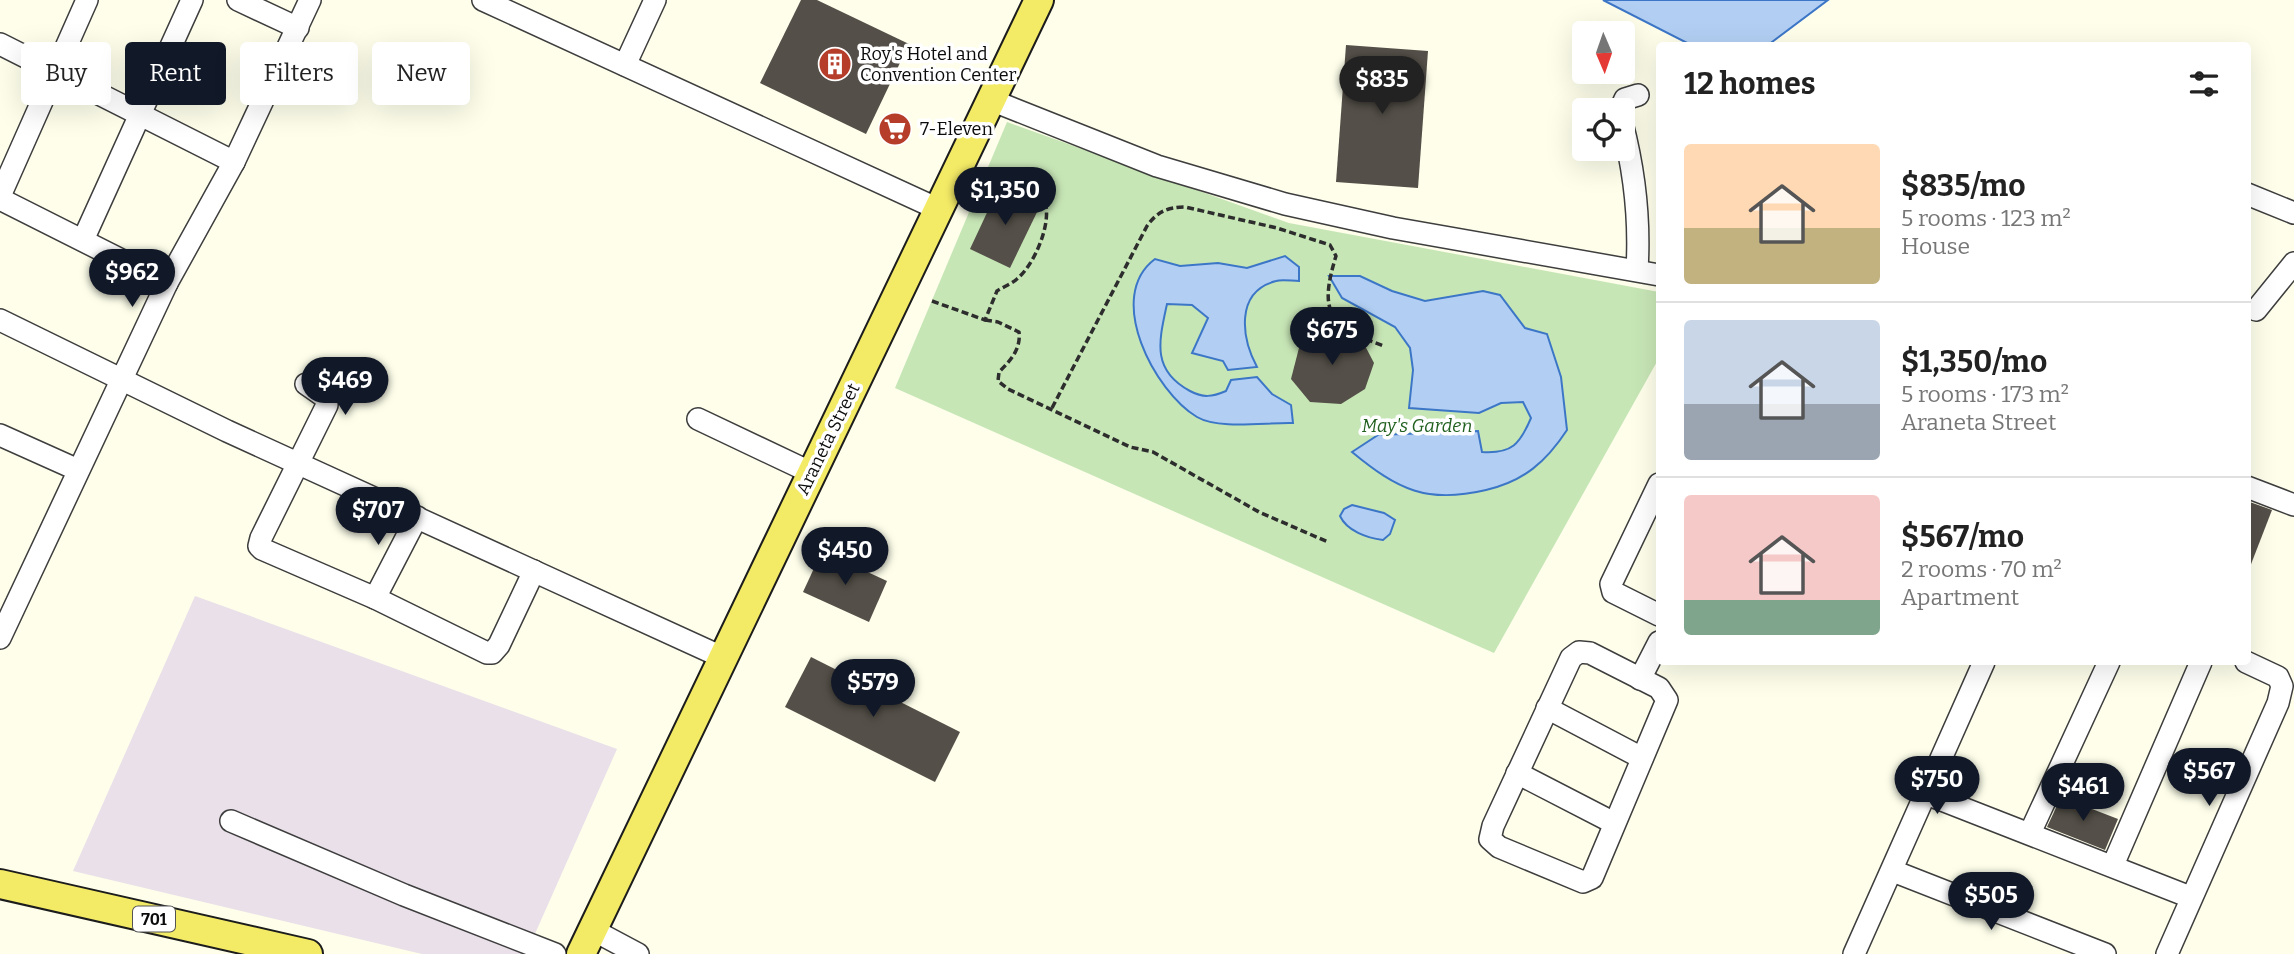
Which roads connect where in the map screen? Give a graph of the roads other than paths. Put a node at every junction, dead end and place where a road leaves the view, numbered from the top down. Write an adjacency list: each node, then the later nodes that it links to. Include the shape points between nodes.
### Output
1 (87, 0): 9 (street)
2 (192, 0): 18 (street)
3 (238, 0): 8 (street)
4 (310, 0): 8 (street)
5 (483, 0): 12 (street)
6 (655, 0): 12 (street)
7 (1039, 0): 16 (main road, Araneta Street)
8 (298, 28): 20 (street)
9 (68, 42)
10 (0, 44): 11 (street)
11 (21, 54)
12 (625, 65): 23 (street)
13 (1638, 94): 15 (street)
14 (111, 98): 18 (street)
15 (1628, 98)
16 (991, 100): 23 (main road, Araneta Street); 27 (street, via 1157,166 1285,204 1392,229)
17 (40, 105): 22 (street)
18 (141, 113): 20 (street); 25 (street)
19 (1627, 161): 27 (street, via 1637,229)
20 (234, 162): 29 (street)
21 (2251, 196): 24 (street)
22 (0, 197): 25 (street)
23 (939, 209): 38 (main road, Araneta Street)
24 (2294, 213)
25 (83, 240): 29 (street)
26 (2294, 264): 30 (street)
27 (1637, 270): 28 (street)
28 (1656, 274)
29 (167, 283): 32 (street)
30 (2256, 310)
31 (0, 320): 32 (street)
32 (123, 378): 36 (street); 37 (street)
33 (306, 384): 36 (street, via 326,398 327,405)
34 (698, 419): 38 (street)
35 (0, 436): 37 (street)
36 (298, 463): 42 (street); 44 (street, via 259,546)
37 (78, 470): 46 (street)
38 (812, 473): 48 (main road, Araneta Street)
39 (2251, 489): 41 (street)
40 (1656, 490): 45 (street, via 1611,584 1613,592)
41 (2294, 505)
42 (417, 517): 43 (street); 44 (street)
43 (534, 571): 44 (street, via 492,653); 48 (street)
44 (375, 598)
45 (1656, 614)
46 (2, 630)
47 (1656, 648): 53 (street)
48 (724, 658): 65 (main road, Araneta Street)
49 (2251, 664): 64 (street, via 2268,670 2283,686 2267,734)
50 (1983, 665): 57 (street)
51 (2108, 665): 60 (street)
52 (2200, 665): 61 (street)
53 (1640, 679): 54 (street, via 1590,653 1579,652 1571,658); 55 (street, via 1659,688 1667,700)
54 (1547, 708): 55 (street); 56 (street)
55 (1642, 758): 59 (street)
56 (1517, 773): 59 (street); 59 (street, via 1491,834 1490,839 1499,846 1574,881 1588,881)
57 (1924, 793): 60 (street); 62 (street)
58 (231, 821): 68 (street)
59 (1614, 823)
60 (2030, 833): 61 (street)
61 (2113, 865): 64 (street)
62 (1893, 871): 66 (street); 70 (street)
63 (0, 884): 67 (main road, 701)
64 (2190, 897): 71 (street)
65 (587, 942): 69 (street)
66 (1858, 953)
67 (307, 954)
68 (555, 954)
69 (638, 954)
70 (2105, 954)
71 (2167, 954)

